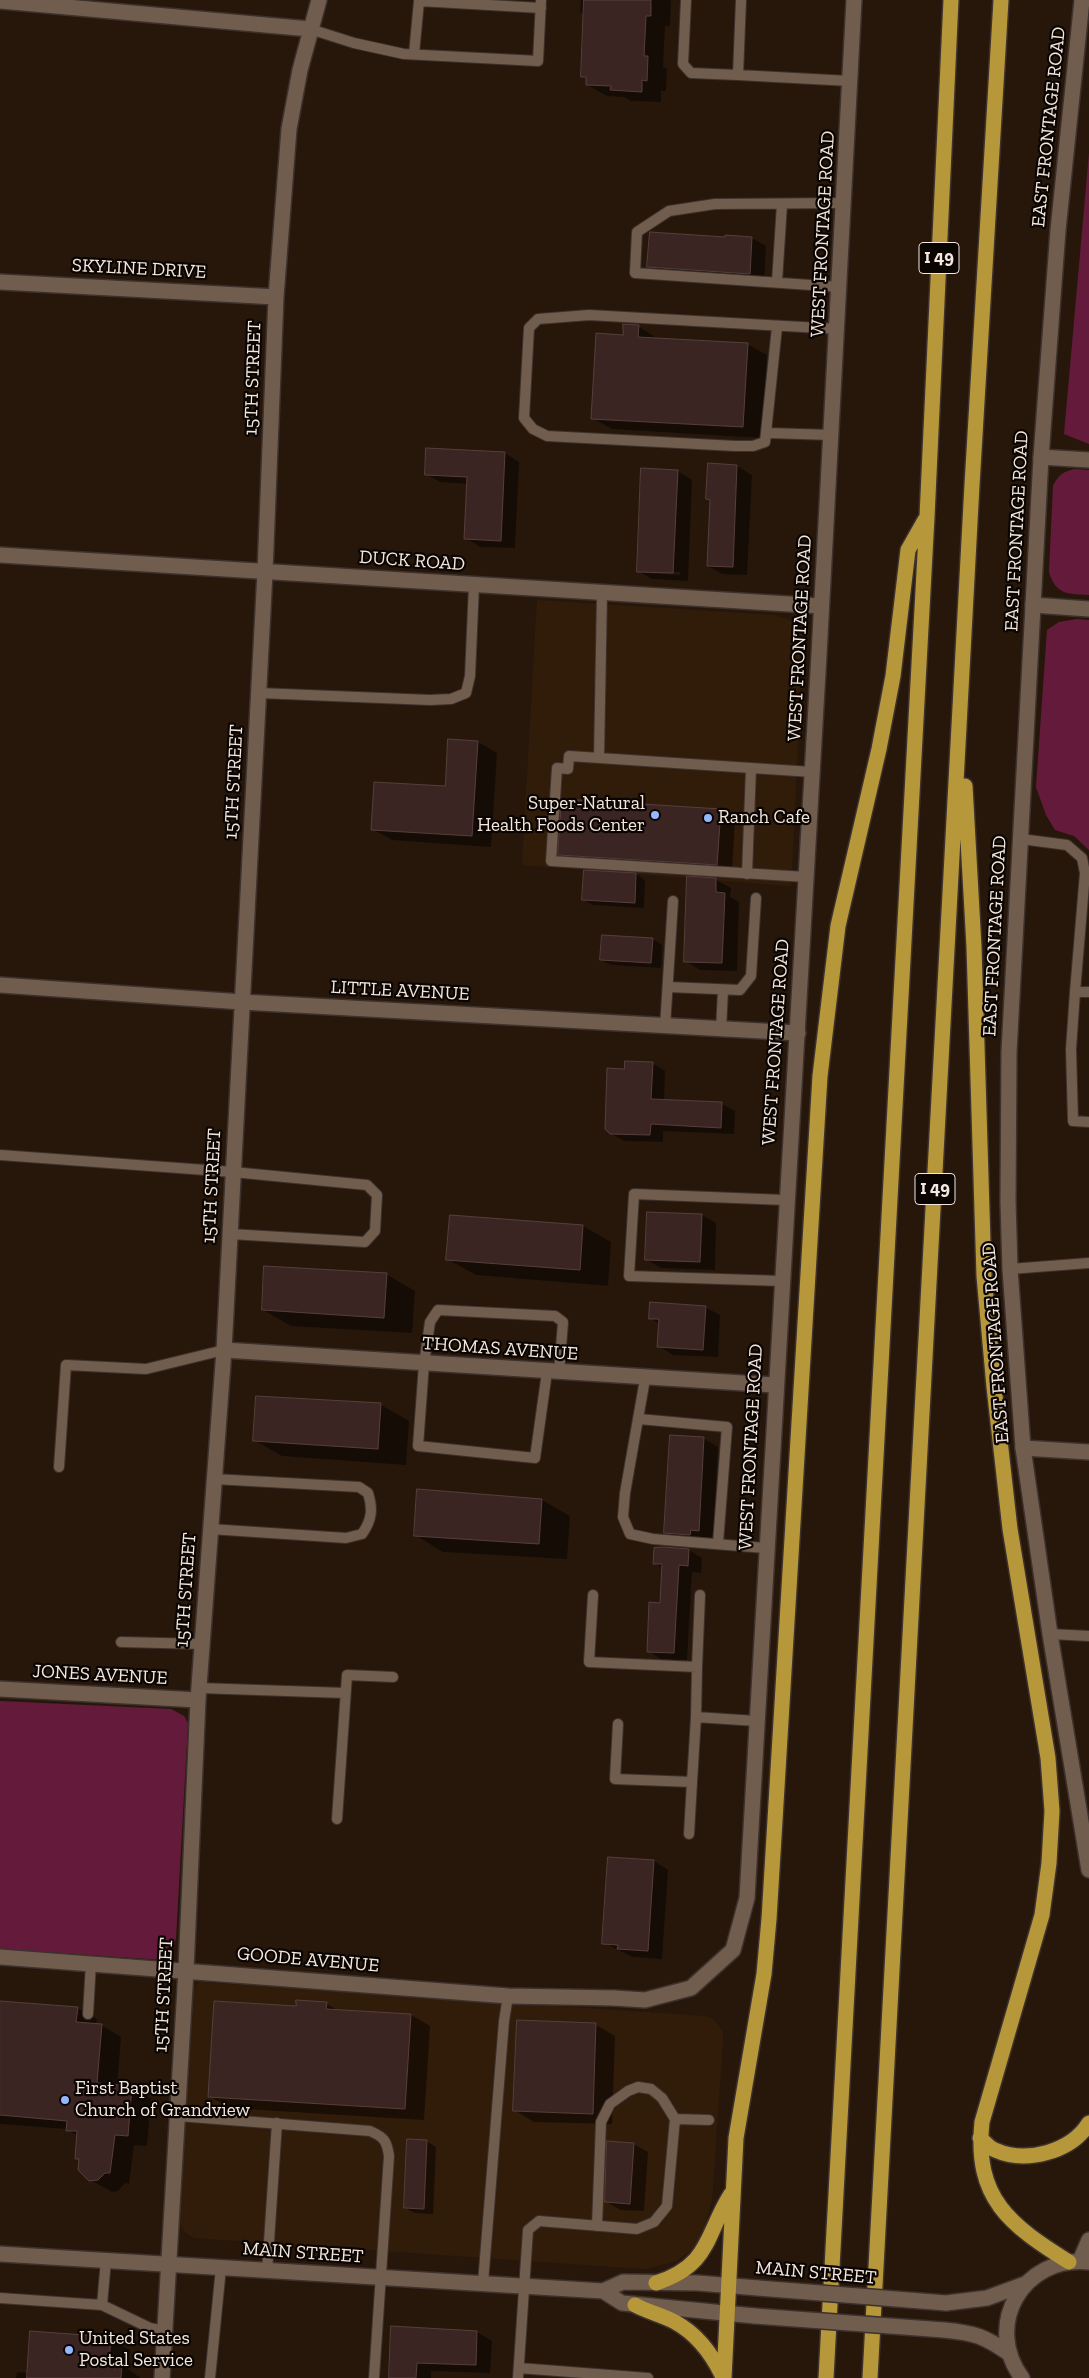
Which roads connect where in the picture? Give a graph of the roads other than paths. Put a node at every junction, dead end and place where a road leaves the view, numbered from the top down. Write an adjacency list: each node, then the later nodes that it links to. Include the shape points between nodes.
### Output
1 (319, 0): 10 (street, 15TH STREET)
2 (686, 0): 12 (lane, via 684,64 691,73)
3 (741, 0): 12 (lane)
4 (854, 0): 13 (street, WEST FRONTAGE ROAD)
5 (951, 0): 26 (highway, I 49)
6 (1001, 0): 36 (highway, I 49)
7 (1082, 0): 24 (street, EAST FRONTAGE ROAD, via 1058,230)
8 (0, 2): 10 (street)
9 (541, 4): 11 (lane, via 419,1); 11 (lane, via 538,61)
10 (310, 29): 11 (lane, via 354,43); 19 (street, 15TH STREET, via 288,129)
11 (414, 54)
12 (738, 75): 13 (lane)
13 (850, 81): 14 (street, WEST FRONTAGE ROAD)
14 (844, 202): 15 (lane); 18 (street, WEST FRONTAGE ROAD)
15 (782, 204): 17 (lane); 17 (lane, via 715,204 669,211 637,232 635,273)
16 (0, 282): 19 (street, SKYLINE DRIVE)
17 (777, 282): 18 (lane)
18 (840, 287): 21 (street, WEST FRONTAGE ROAD)
19 (276, 297): 28 (street, 15TH STREET)
20 (777, 327): 21 (lane); 22 (lane); 22 (lane, via 589,315 538,318 528,328 524,418 533,429 547,436 753,446 765,442)
21 (838, 329): 23 (street, WEST FRONTAGE ROAD)
22 (768, 433): 23 (lane)
23 (832, 435): 32 (street, WEST FRONTAGE ROAD)
24 (1041, 457): 25 (street); 31 (street, EAST FRONTAGE ROAD)
25 (1089, 460)
26 (927, 517): 104 (highway, via 908,550 893,676 838,926 828,1003 820,1086 770,1918 764,1974 740,2108); 132 (highway, I 49)
27 (0, 555): 28 (street, DUCK ROAD)
28 (265, 572): 29 (street, DUCK ROAD); 34 (street, 15TH STREET)
29 (474, 585): 30 (street, DUCK ROAD); 34 (lane, via 470,676 466,693 451,699 430,700)
30 (602, 593): 32 (street, DUCK ROAD); 35 (lane)
31 (1033, 605): 33 (street); 39 (street, EAST FRONTAGE ROAD)
32 (821, 606): 38 (street, WEST FRONTAGE ROAD)
33 (1089, 609)
34 (259, 693): 49 (street, 15TH STREET)
35 (599, 758): 37 (lane); 40 (lane, via 569,756 568,769 557,768 551,861)
36 (958, 763): 103 (highway, via 965,790 974,947 984,1266 994,1387 1010,1529 1048,1758 1052,1811 1042,1915); 133 (highway, I 49)
37 (751, 768): 38 (lane); 40 (lane)
38 (812, 772): 41 (street, WEST FRONTAGE ROAD)
39 (1021, 839): 47 (lane, via 1067,845 1082,858 1085,873); 59 (street, EAST FRONTAGE ROAD, via 1009,1052)
40 (746, 874): 41 (lane)
41 (806, 877): 52 (street, WEST FRONTAGE ROAD)
42 (756, 898): 46 (lane, via 751,976 740,990)
43 (674, 900): 45 (lane)
44 (0, 985): 49 (street, LITTLE AVENUE)
45 (668, 988): 46 (lane); 50 (lane)
46 (723, 990): 51 (lane)
47 (1075, 992): 48 (lane); 53 (lane, via 1071,1049 1073,1121)
48 (1089, 992)
49 (242, 1002): 50 (street, LITTLE AVENUE); 55 (street, 15TH STREET)
50 (665, 1027): 51 (street, LITTLE AVENUE)
51 (721, 1030): 52 (street, LITTLE AVENUE)
52 (798, 1033): 56 (street, WEST FRONTAGE ROAD)
53 (1089, 1122)
54 (0, 1156): 55 (lane)
55 (233, 1172): 57 (street, 15TH STREET); 57 (lane, via 367,1185 377,1196 375,1231 364,1242)
56 (785, 1200): 60 (street, WEST FRONTAGE ROAD); 60 (lane, via 634,1194 630,1276)
57 (230, 1234): 61 (street, 15TH STREET)
58 (1089, 1263): 59 (lane)
59 (1010, 1269): 67 (street, EAST FRONTAGE ROAD)
60 (782, 1280): 65 (street, WEST FRONTAGE ROAD)
61 (224, 1350): 62 (street, THOMAS AVENUE); 69 (lane, via 146,1369 66,1365); 70 (street, 15TH STREET)
62 (424, 1364): 63 (street, THOMAS AVENUE); 63 (lane, via 430,1322 438,1310 555,1316 563,1322); 63 (lane, via 418,1446 535,1458)
63 (553, 1372): 64 (street, THOMAS AVENUE)
64 (645, 1379): 65 (street, THOMAS AVENUE); 66 (lane)
65 (774, 1385): 73 (street, WEST FRONTAGE ROAD)
66 (640, 1419): 72 (lane, via 728,1427); 72 (lane, via 625,1492 623,1517 630,1534)
67 (1023, 1448): 68 (street); 76 (street, EAST FRONTAGE ROAD)
68 (1089, 1452)
69 (58, 1467)
70 (214, 1479): 71 (street, 15TH STREET); 71 (lane, via 359,1487 368,1493 372,1505 370,1523 362,1534 346,1538)
71 (210, 1530): 79 (street, 15TH STREET)
72 (718, 1543): 73 (lane)
73 (765, 1548): 86 (street, WEST FRONTAGE ROAD)
74 (593, 1594): 80 (lane, via 589,1662)
75 (700, 1595): 80 (lane)
76 (1050, 1634): 77 (lane); 91 (street, EAST FRONTAGE ROAD)
77 (1089, 1636)
78 (121, 1642): 79 (lane)
79 (202, 1644): 84 (street, 15TH STREET)
80 (697, 1667): 85 (lane)
81 (393, 1677): 83 (lane, via 347,1675)
82 (0, 1689): 84 (street, JONES AVENUE)
83 (345, 1693): 84 (lane); 89 (lane)
84 (199, 1694): 94 (street, 15TH STREET)
85 (696, 1717): 86 (lane); 88 (lane)
86 (756, 1722): 96 (street, WEST FRONTAGE ROAD, via 747,1898 733,1950 691,1988 645,2000)
87 (618, 1724): 88 (lane, via 615,1779)
88 (692, 1782): 90 (lane)
89 (337, 1819)
90 (689, 1834)
91 (1089, 1870)
92 (0, 1957): 93 (street, GOODE AVENUE)
93 (91, 1963): 94 (street, GOODE AVENUE); 97 (lane)
94 (186, 1970): 95 (street, GOODE AVENUE); 98 (street, 15TH STREET)
95 (508, 1996): 96 (street, GOODE AVENUE); 114 (lane)
96 (614, 1998)
97 (88, 2014)
98 (178, 2116): 101 (lane); 110 (street, 15TH STREET)
99 (675, 2119): 100 (lane); 105 (lane, via 667,2206 654,2222 636,2229); 105 (lane, via 662,2098 651,2089 638,2087 628,2090 610,2104 601,2122)
100 (709, 2120)
101 (277, 2123): 112 (lane); 113 (lane, via 370,2131 382,2136 388,2144)
102 (1089, 2123): 103 (highway, via 1076,2139 1064,2147 1028,2155 1010,2155 993,2150)
103 (980, 2138): 109 (highway, via 988,2186 1005,2214 1032,2238)
104 (733, 2191): 115 (highway, via 700,2255 679,2273); 118 (highway)
105 (597, 2226): 117 (lane, via 539,2221 528,2230)
106 (1089, 2240): 109 (street)
107 (0, 2254): 108 (street, MAIN STREET)
108 (106, 2260): 110 (street, MAIN STREET); 121 (lane)
109 (1079, 2262): 116 (street, via 1045,2270)
110 (168, 2264): 111 (street, MAIN STREET); 124 (street, 15TH STREET)
111 (221, 2268): 112 (street, MAIN STREET); 128 (lane)
112 (267, 2271): 113 (street, MAIN STREET)
113 (380, 2278): 114 (street, MAIN STREET); 129 (lane)
114 (483, 2283): 117 (street, MAIN STREET)
115 (656, 2283): 118 (street, MAIN STREET); 119 (street, MAIN STREET, via 623,2282)
116 (1025, 2284): 118 (street, MAIN STREET, bridge, via 987,2298 946,2304); 125 (street, via 1008,2315 1006,2334)
117 (524, 2285): 119 (street, MAIN STREET); 126 (lane)
118 (728, 2286): 123 (highway)
119 (603, 2291): 122 (street, MAIN STREET, via 622,2304)
120 (0, 2298): 121 (lane)
121 (102, 2305): 124 (lane, via 150,2328)
122 (635, 2305): 123 (street, MAIN STREET); 131 (highway, via 650,2314 674,2321 691,2333 711,2354)
123 (726, 2314): 125 (street, MAIN STREET, bridge, via 971,2332 989,2339); 131 (highway)
124 (164, 2331): 127 (street, 15TH STREET)
125 (1010, 2354): 134 (street)
126 (518, 2373): 130 (lane)
127 (162, 2378)
128 (210, 2378)
129 (374, 2378)
130 (648, 2378)
131 (724, 2378)
132 (826, 2378)
133 (870, 2378)
134 (1022, 2378)

